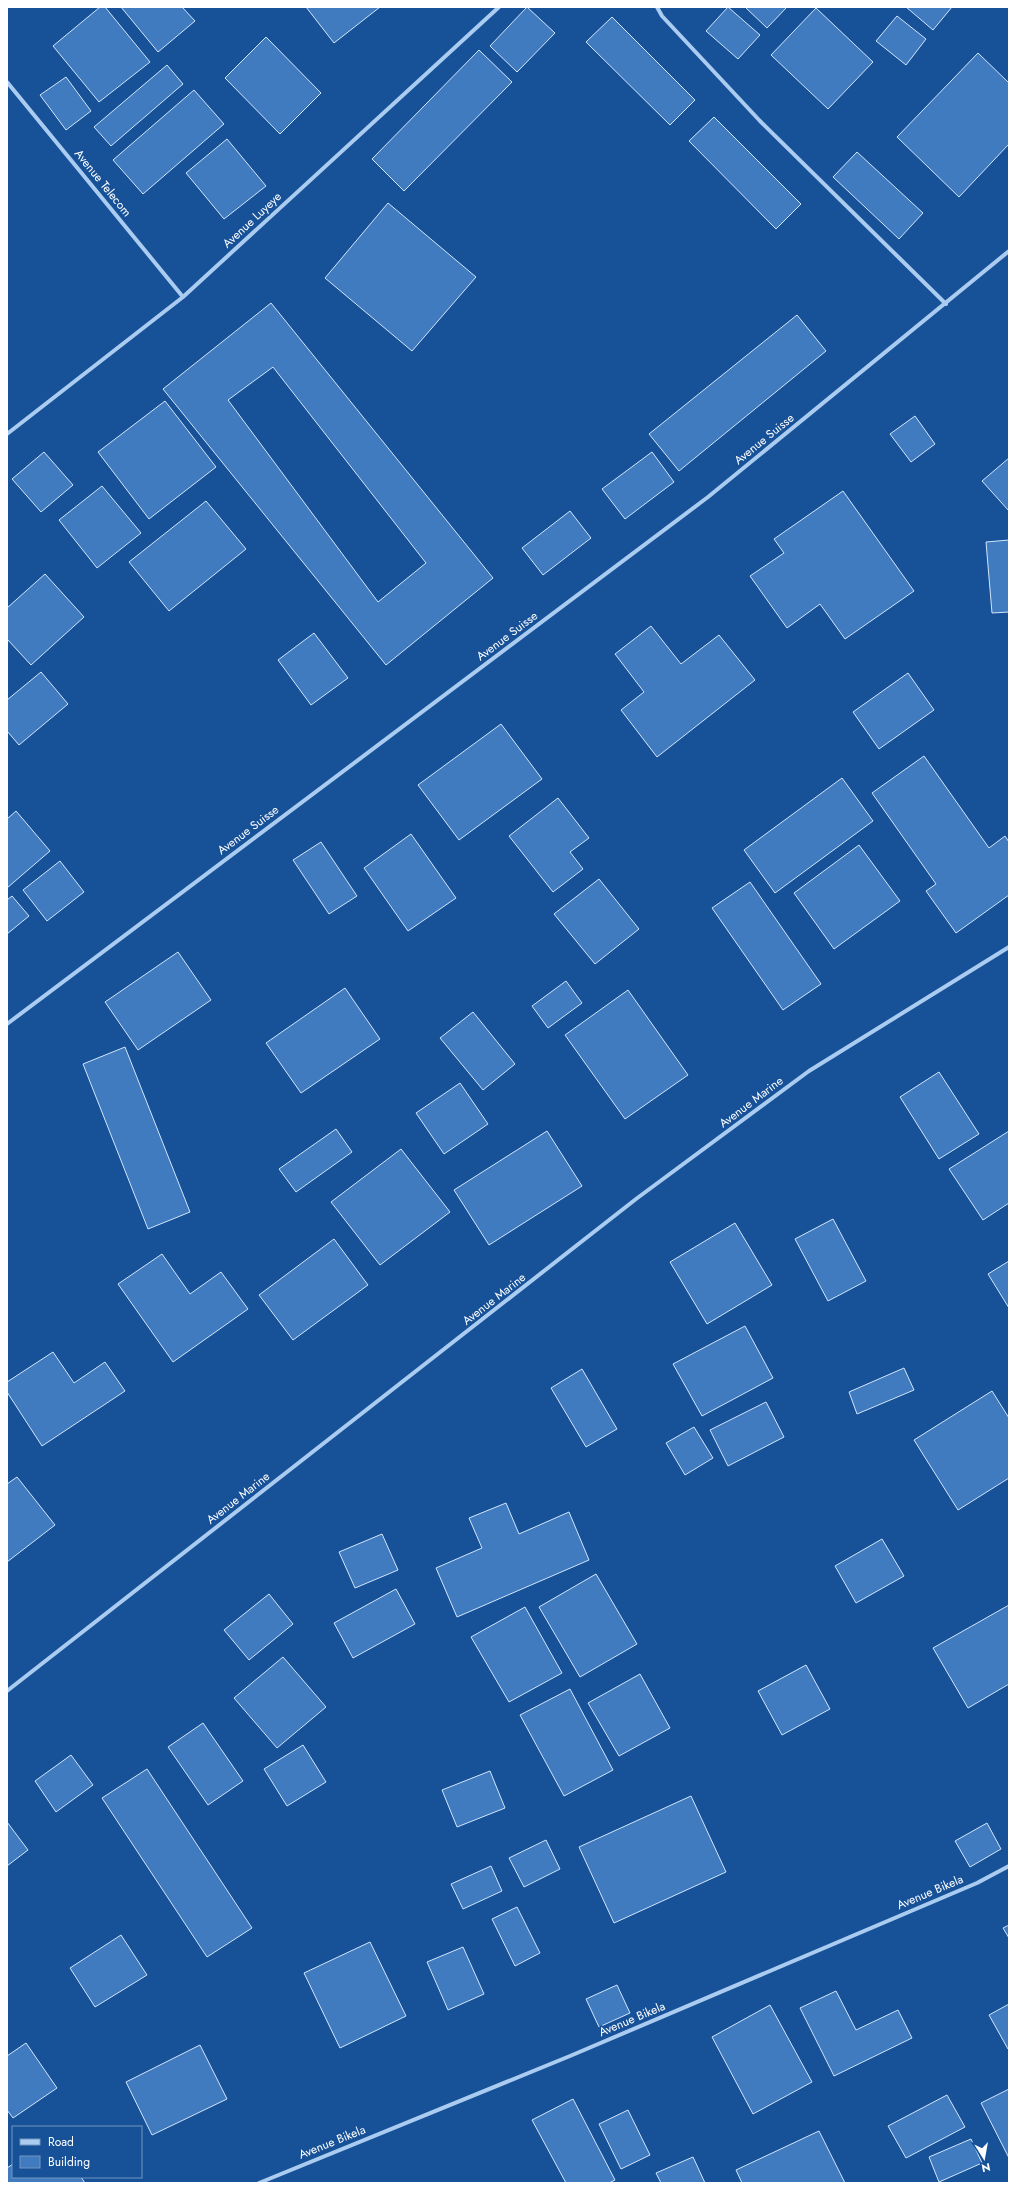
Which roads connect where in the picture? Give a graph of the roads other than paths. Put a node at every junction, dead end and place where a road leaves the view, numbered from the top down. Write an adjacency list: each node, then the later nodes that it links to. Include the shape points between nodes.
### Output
1 (499, 7): 5 (street, Avenue Luyeye)
2 (657, 7): 6 (street, via 662,16 760,121)
3 (7, 82): 5 (street, Avenue Telecom)
4 (1009, 251): 6 (street, Avenue Suisse)
5 (183, 297): 7 (street, Avenue Luyeye)
6 (946, 304): 9 (street, Avenue Suisse, via 708,497)
7 (7, 434)
8 (1009, 947): 10 (street, Avenue Marine, via 809,1071 636,1199)
9 (7, 1024)
10 (7, 1691)
11 (1009, 1866): 12 (street, Avenue Bikela, via 977,1883 585,2050)
12 (259, 2183)

